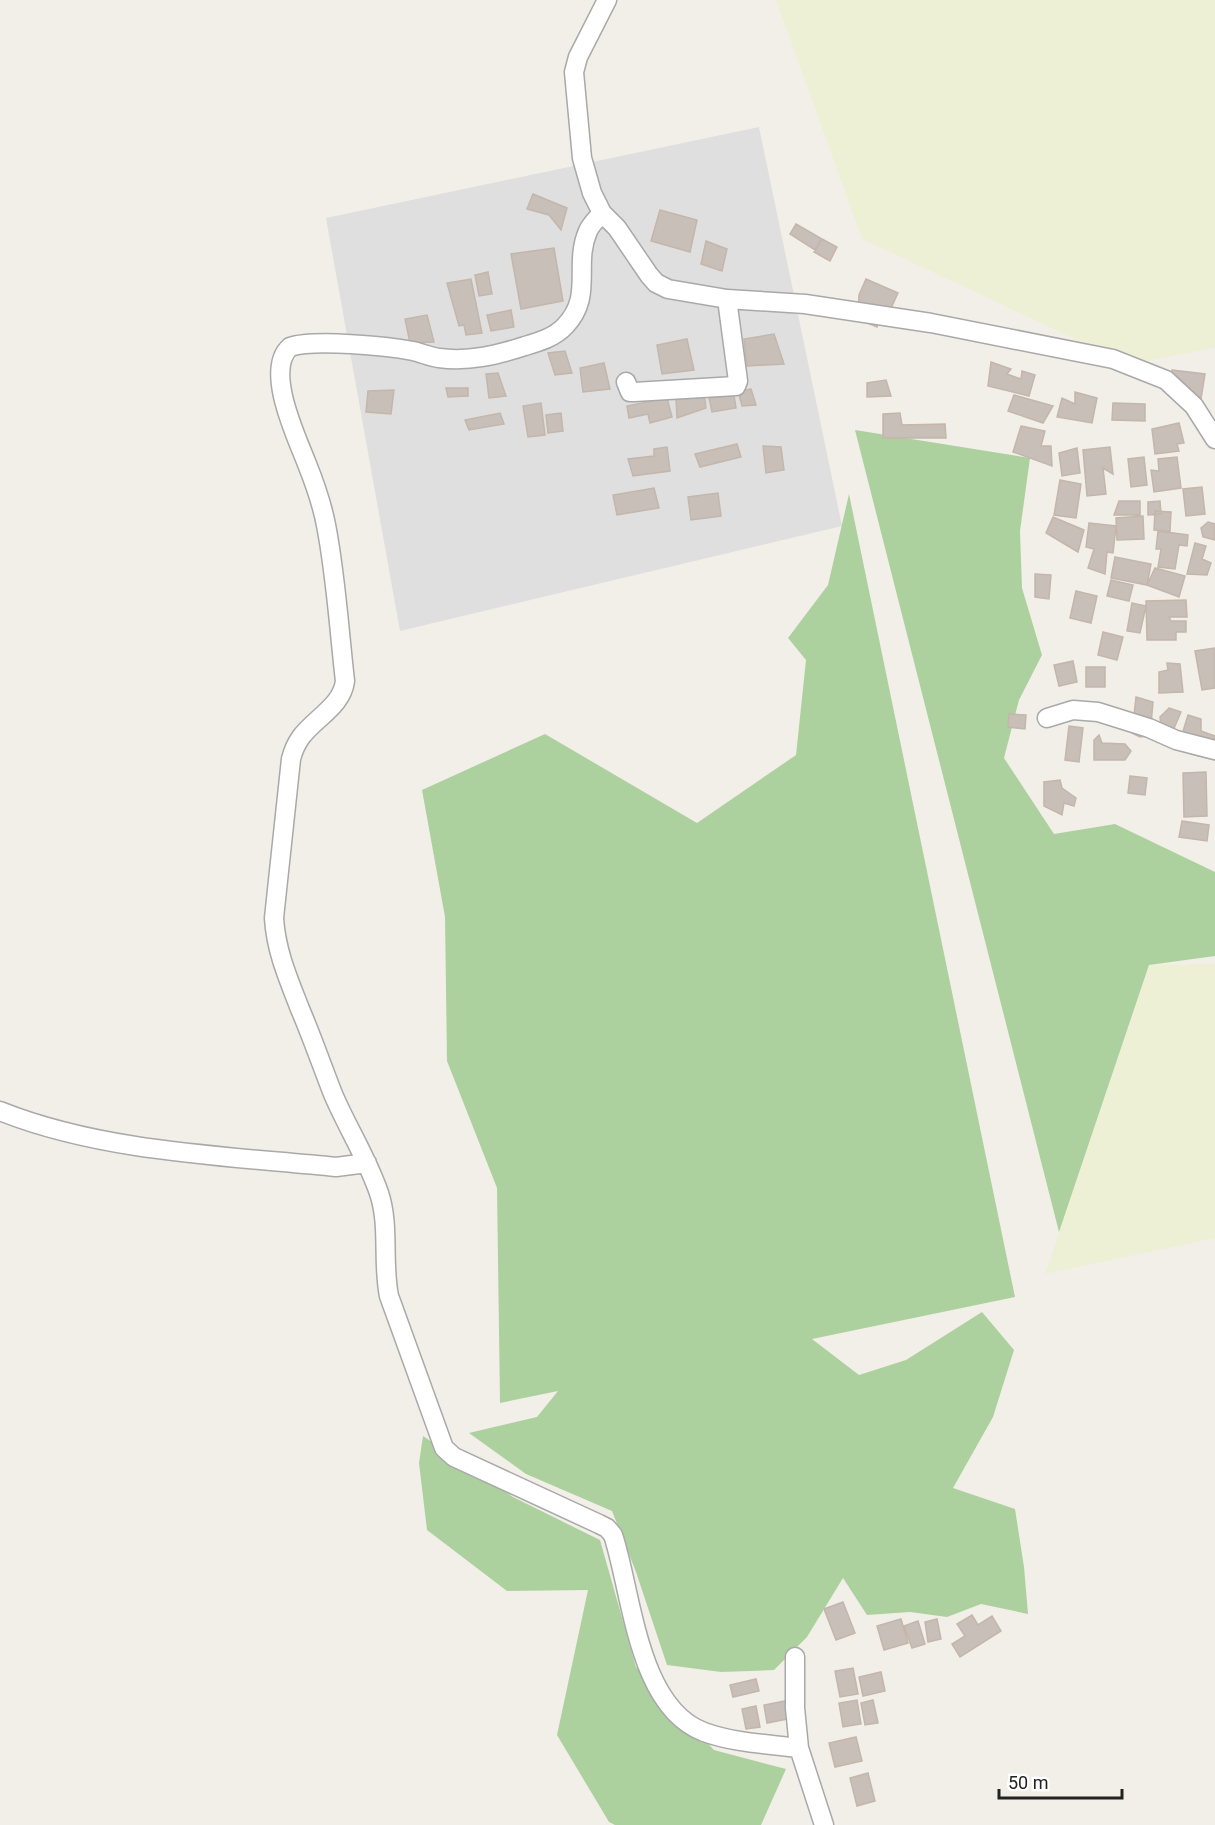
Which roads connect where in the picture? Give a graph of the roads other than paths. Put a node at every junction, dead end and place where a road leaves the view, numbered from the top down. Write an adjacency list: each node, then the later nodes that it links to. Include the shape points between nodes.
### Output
1 (607, 0): 2 (street, via 574,72 582,158)
2 (602, 213): 3 (street, via 618,228 656,283 668,289); 9 (street, via 584,243 581,302 564,328 546,339 492,357 441,359 365,345 304,344 290,347 282,358 286,414 320,499 326,526 345,681 339,698 301,736 291,759 275,935 280,959 333,1094)
3 (727, 299): 4 (street, via 736,386 634,393); 5 (street, via 805,304 920,321 1113,359 1166,380 1194,406)
4 (626, 382)
5 (1215, 439)
6 (1047, 718): 7 (street, via 1073,710 1098,712)
7 (1215, 750)
8 (0, 1111): 9 (street, via 42,1126 134,1146 336,1167)
9 (367, 1162): 11 (street, via 384,1215 389,1296 444,1448 454,1457 599,1524 613,1535 642,1652 674,1712 702,1731)
10 (795, 1657): 11 (street)
11 (799, 1748): 12 (street)
12 (824, 1825)

